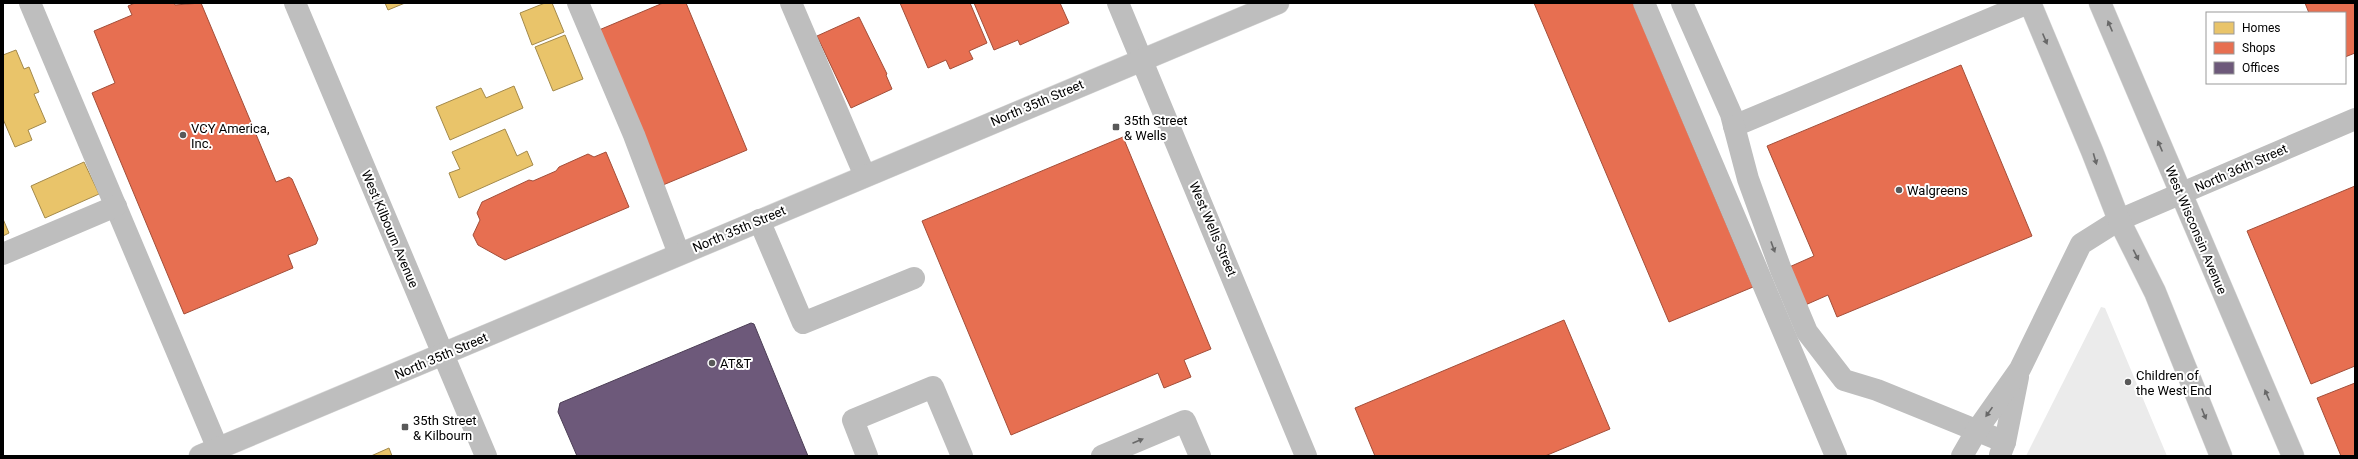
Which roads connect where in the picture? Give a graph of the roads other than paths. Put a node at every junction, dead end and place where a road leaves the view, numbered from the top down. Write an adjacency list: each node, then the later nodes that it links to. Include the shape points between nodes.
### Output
1 (30, 3): 16 (main road)
2 (294, 3): 22 (main road, West Kilbourn Avenue)
3 (578, 3): 20 (main road, via 634,135)
4 (791, 3): 14 (main road)
5 (1118, 3): 11 (main road, West Wells Street)
6 (1278, 3): 11 (main road, North 35th Street)
7 (1644, 3): 33 (main road)
8 (1682, 3): 13 (main road)
9 (2029, 3): 13 (main road); 18 (main road, one-way to 18)
10 (2100, 3): 15 (main road, West Wisconsin Avenue, one-way to 10)
11 (1141, 59): 14 (main road, North 35th Street); 32 (main road, West Wells Street)
12 (2355, 119): 15 (main road, North 36th Street)
13 (1734, 126): 24 (main road, one-way to 24, via 1748,179 1807,332 1844,380 1877,390)
14 (865, 176): 17 (main road, North 35th Street)
15 (2181, 194): 18 (main road, North 36th Street); 36 (main road, West Wisconsin Avenue, one-way to 15)
16 (116, 206): 19 (main road); 26 (main road)
17 (759, 220): 20 (main road, North 35th Street); 21 (main road, via 803,323)
18 (2119, 220): 23 (main road, North 36th Street, via 2081,244); 35 (main road, one-way to 35, via 2155,292)
19 (3, 254)
20 (679, 254): 22 (main road, North 35th Street)
21 (914, 278)
22 (442, 356): 26 (main road, North 35th Street); 27 (main road, West Kilbourn Avenue)
23 (2020, 369): 24 (main road, one-way to 24); 25 (main road)
24 (1977, 430): 25 (main road); 34 (main road)
25 (2002, 449)
26 (209, 452)
27 (486, 456)
28 (867, 456): 29 (main road, via 853,420 933,387)
29 (962, 456)
30 (1102, 456): 31 (main road, one-way to 31, via 1185,421)
31 (1200, 456)
32 (1306, 456)
33 (1836, 456)
34 (1962, 456)
35 (2221, 456)
36 (2294, 456)

